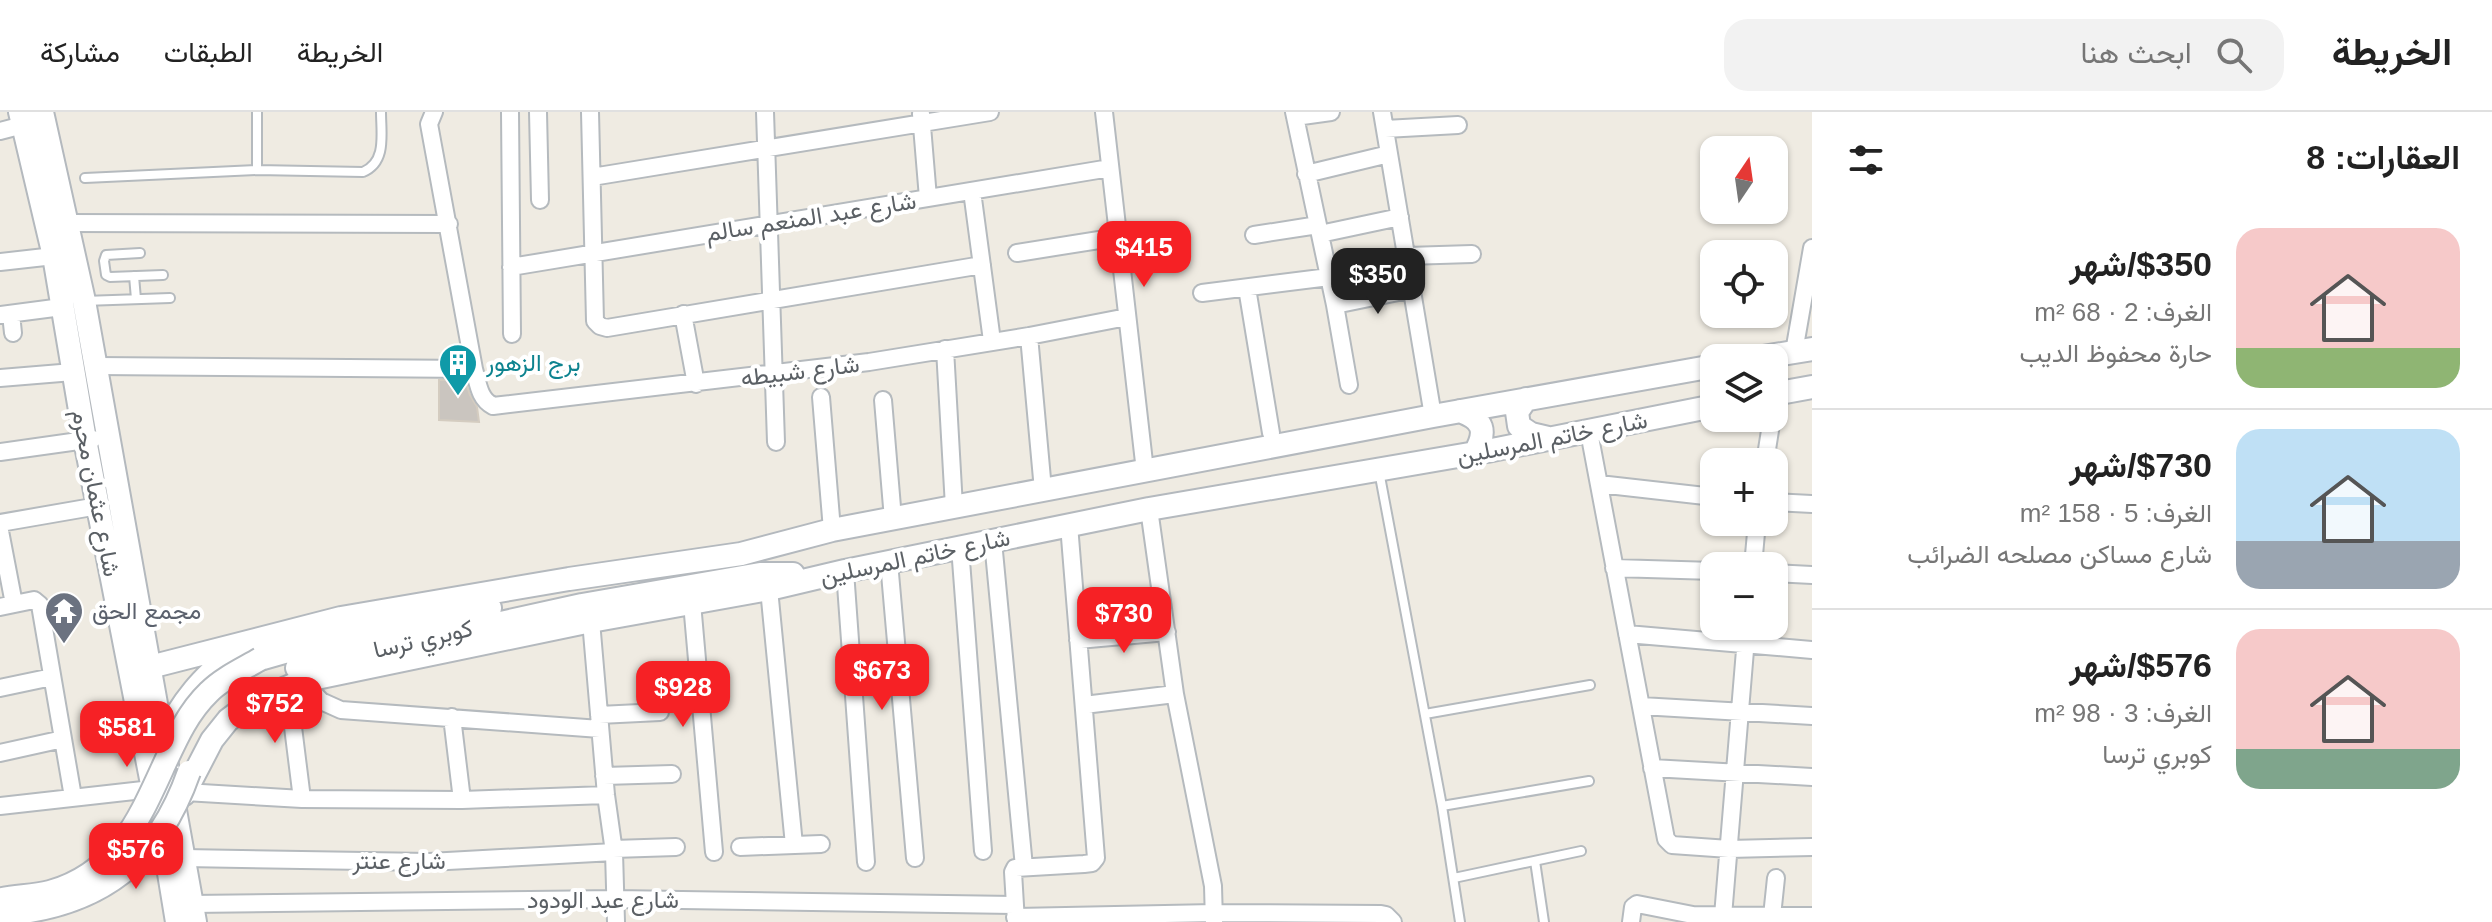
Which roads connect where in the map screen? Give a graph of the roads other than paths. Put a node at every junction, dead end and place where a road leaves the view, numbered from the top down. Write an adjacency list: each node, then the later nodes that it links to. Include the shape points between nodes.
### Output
1 (42, 112): 30 (main road, شارع عثمان محرم)
2 (257, 112): 22 (lane)
3 (381, 112): 22 (lane, via 381,147 372,168)
4 (434, 112): 31 (street, via 429,124)
5 (510, 112): 45 (street)
6 (538, 112): 28 (street)
7 (590, 112): 24 (street)
8 (765, 112): 19 (street)
9 (990, 112): 15 (street)
10 (1104, 112): 21 (street)
11 (1331, 112): 13 (street)
12 (1382, 112): 17 (street)
13 (1295, 114): 23 (street)
14 (22, 118): 18 (street); 41 (main road, شارع عثمان محرم)
15 (922, 118): 19 (street); 27 (street)
16 (1458, 125): 17 (street)
17 (1385, 129): 20 (street)
18 (0, 131)
19 (768, 148): 24 (street); 32 (street)
20 (1389, 154): 23 (street); 29 (street)
21 (1110, 168): 26 (street, شارع عبد المنعم سالم); 35 (street)
22 (257, 170): 25 (lane)
23 (1306, 174): 33 (street)
24 (592, 177): 38 (street)
25 (85, 178)
26 (972, 191): 27 (street, شارع عبد المنعم سالم); 44 (street)
27 (928, 198): 32 (street, شارع عبد المنعم سالم)
28 (540, 200)
29 (1400, 217): 33 (street); 42 (street)
30 (66, 223): 31 (street); 55 (main road, شارع عثمان محرم)
31 (449, 224): 68 (street)
32 (770, 224): 38 (street, شارع عبد المنعم سالم); 54 (street)
33 (1319, 229): 34 (street); 48 (street)
34 (1254, 235)
35 (1118, 237): 39 (street); 59 (street)
36 (1812, 248): 65 (street)
37 (140, 253): 47 (lane, via 104,257 108,277)
38 (595, 253): 45 (street, شارع عبد المنعم سالم); 58 (street, via 595,321 600,326)
39 (1017, 253)
40 (1472, 254): 42 (street)
41 (54, 256): 43 (street); 55 (main road, شارع عثمان محرم)
42 (1407, 256): 50 (street)
43 (0, 262)
44 (982, 265): 54 (street); 63 (street)
45 (511, 267): 61 (street)
46 (163, 275): 47 (lane)
47 (134, 276): 53 (lane)
48 (1329, 277): 49 (street); 56 (street)
49 (1247, 288): 51 (street); 83 (street)
50 (1413, 289): 56 (street); 81 (street)
51 (1202, 293)
52 (170, 298): 53 (lane)
53 (136, 299): 55 (lane)
54 (772, 299): 58 (street); 70 (street)
55 (73, 304): 57 (street); 66 (main road, شارع عثمان محرم); 69 (main road, شارع عثمان محرم)
56 (1335, 305): 73 (street)
57 (5, 314): 60 (street)
58 (683, 314): 72 (street)
59 (1127, 317): 62 (street, شارع شبيطه); 91 (street)
60 (13, 333)
61 (512, 334)
62 (1029, 336): 63 (street, شارع شبيطه); 93 (street)
63 (992, 341): 64 (street, شارع شبيطه)
64 (945, 349): 70 (street, شارع شبيطه); 98 (street)
65 (1803, 350)
66 (96, 366): 68 (street); 84 (main road, شارع عثمان محرم)
67 (1700, 368): 77 (main road, شارع خاتم المرسلين)
68 (474, 369): 72 (street, شارع شبيطه, via 484,400 498,407)
69 (73, 372): 71 (street); 86 (main road, شارع عثمان محرم)
70 (775, 375): 72 (street, شارع شبيطه); 87 (street)
71 (0, 378)
72 (696, 384)
73 (1349, 385)
74 (1812, 387): 75 (main road)
75 (1788, 393)
76 (821, 397): 103 (street)
77 (1526, 399): 80 (main road, شارع خاتم المرسلين); 85 (main road, via 1517,412 1519,426)
78 (883, 400): 100 (street)
79 (1700, 409): 82 (main road, شارع خاتم المرسلين)
80 (1460, 411): 81 (main road, شارع خاتم المرسلين); 89 (main road, via 1480,424 1482,437)
81 (1433, 416): 91 (main road, شارع خاتم المرسلين)
82 (1589, 432): 85 (main road, شارع خاتم المرسلين); 92 (street)
83 (1271, 433)
84 (108, 437): 86 (street); 126 (main road, شارع عثمان محرم)
85 (1552, 439): 89 (main road, شارع خاتم المرسلين)
86 (85, 440): 88 (street); 97 (main road, شارع عثمان محرم)
87 (776, 442)
88 (0, 452)
89 (1475, 453): 90 (main road, شارع خاتم المرسلين)
90 (1379, 470): 99 (main road, شارع خاتم المرسلين); 135 (lane)
91 (1145, 471): 93 (main road, شارع خاتم المرسلين)
92 (1599, 484): 94 (street); 109 (street)
93 (1043, 490): 98 (main road, شارع خاتم المرسلين)
94 (1700, 495)
95 (1788, 503): 96 (street)
96 (1812, 504)
97 (98, 506): 101 (street); 126 (main road, شارع عثمان محرم)
98 (954, 507): 100 (main road, شارع خاتم المرسلين)
99 (1149, 509): 102 (main road, شارع خاتم المرسلين); 119 (street)
100 (893, 519): 103 (main road, شارع خاتم المرسلين)
101 (0, 523)
102 (1069, 525): 105 (main road, شارع خاتم المرسلين); 121 (street)
103 (832, 530): 107 (main road, شارع خاتم المرسلين)
104 (0, 531): 117 (street)
105 (993, 541): 106 (main road, شارع خاتم المرسلين); 171 (street)
106 (960, 547): 108 (main road, شارع خاتم المرسلين); 164 (street)
107 (741, 554): 123 (main road, شارع خاتم المرسلين, via 341,618); 127 (main road, كوبري ترسا, via 288,651)
108 (889, 562): 110 (main road, شارع خاتم المرسلين); 168 (street)
109 (1614, 568): 111 (street); 120 (street)
110 (845, 571): 114 (main road, شارع خاتم المرسلين); 170 (street)
111 (1700, 571)
112 (1788, 574): 113 (street)
113 (1812, 575)
114 (815, 578): 115 (main road, شارع خاتم المرسلين); 127 (main road, كوبري ترسا, via 760,574 582,605 306,665)
115 (769, 589): 116 (main road, شارع خاتم المرسلين); 158 (street)
116 (692, 603): 118 (main road, شارع خاتم المرسلين); 166 (street)
117 (7, 606): 128 (street, via 34,600 40,605)
118 (591, 621): 127 (main road, شارع خاتم المرسلين); 139 (street)
119 (1167, 632): 121 (street); 131 (street)
120 (1627, 634): 124 (street); 133 (street)
121 (1078, 640): 132 (street)
122 (1746, 640): 124 (street)
123 (241, 644): 126 (main road, شارع خاتم المرسلين); 141 (main road, via 195,688)
124 (1746, 644): 125 (street); 136 (street)
125 (1812, 650)
126 (140, 668): 141 (main road, شارع عثمان محرم); 148 (main road, شارع عثمان محرم)
127 (280, 676): 138 (street, via 341,710); 152 (street); 154 (main road, شارع خاتم المرسلين, via 212,740); 175 (main road, كوبري ترسا, bridge, via 229,677 209,692 191,712 140,817 110,859 76,883)
128 (52, 677): 130 (street); 140 (street)
129 (1590, 685): 135 (lane)
130 (0, 688)
131 (1175, 694): 132 (street); 181 (street, via 1213,886)
132 (1084, 705): 171 (street, via 1096,858 1092,863)
133 (1641, 706): 136 (street); 143 (street)
134 (660, 712): 139 (street)
135 (1425, 714): 156 (lane)
136 (1740, 714): 137 (street); 144 (street)
137 (1812, 716)
138 (452, 717): 139 (street); 153 (street)
139 (599, 722): 146 (street)
140 (63, 739): 142 (street); 151 (street)
141 (162, 741): 148 (main road); 154 (main road, شارع عثمان محرم)
142 (0, 753)
143 (1652, 768): 144 (street); 162 (street, via 1666,839 1672,845)
144 (1736, 772): 147 (street); 162 (street)
145 (672, 774): 146 (street)
146 (604, 776): 150 (street)
147 (1812, 777)
148 (147, 780): 151 (street); 175 (main road, via 104,852 80,871); 184 (main road, شارع عثمان محرم)
149 (1589, 781): 156 (lane)
150 (606, 795): 153 (street); 163 (street)
151 (73, 797): 155 (street)
152 (302, 799): 153 (street); 154 (street)
153 (462, 800)
154 (180, 801): 167 (main road, شارع عثمان محرم)
155 (0, 806)
156 (1442, 806): 172 (lane)
157 (821, 844): 158 (street)
158 (794, 845): 160 (street)
159 (676, 847): 163 (street, شارع عنتر)
160 (740, 847)
161 (1812, 847): 162 (street)
162 (1729, 849): 178 (street)
163 (614, 850): 167 (street, شارع عنتر, via 429,862); 174 (street)
164 (983, 851)
165 (1581, 851): 169 (lane)
166 (714, 852)
167 (184, 858): 176 (main road, شارع عثمان محرم)
168 (915, 858)
169 (1535, 861): 172 (lane); 188 (lane)
170 (866, 862)
171 (1020, 867): 177 (street, via 1013,872)
172 (1454, 878): 187 (lane)
173 (1776, 878): 182 (street)
174 (616, 899): 176 (street, شارع عبد الودود); 177 (street, شارع عبد الودود); 185 (street)
175 (2, 904)
176 (193, 913)
177 (1015, 915): 181 (street, شارع عبد الودود)
178 (1723, 916): 182 (street); 183 (street)
179 (1812, 916): 182 (street)
180 (1632, 917): 183 (street, via 1637,904)
181 (1214, 918): 186 (street, شارع عبد الودود, via 1381,914)
182 (1769, 918)
183 (1693, 919)
184 (177, 922)
185 (616, 922)
186 (1393, 922)
187 (1460, 922)
188 (1544, 922)

